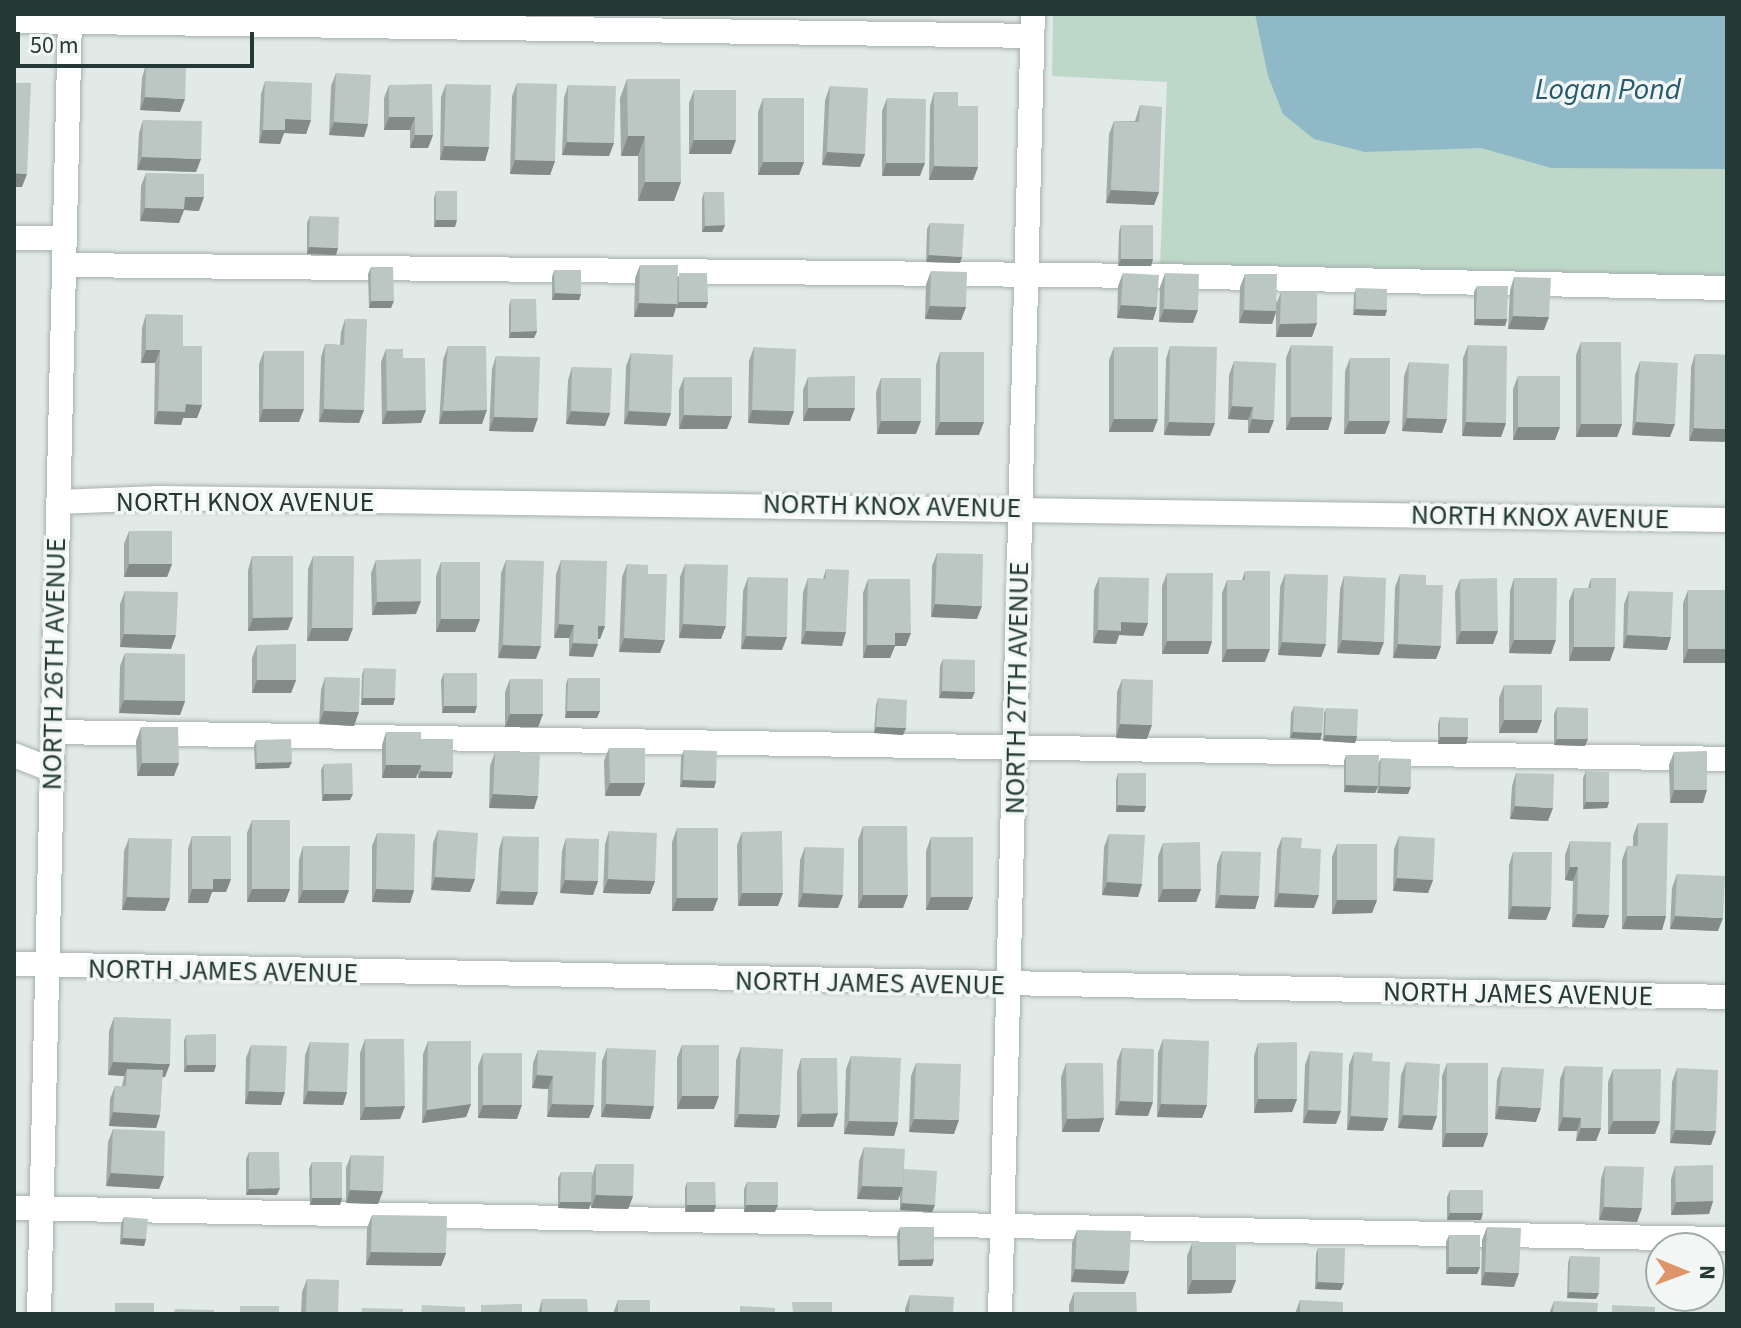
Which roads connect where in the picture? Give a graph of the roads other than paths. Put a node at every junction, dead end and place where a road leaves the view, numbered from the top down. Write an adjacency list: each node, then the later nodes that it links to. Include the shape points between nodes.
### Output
1 (70, 18): 2 (street); 3 (street); 5 (street, NORTH 26TH AVENUE)
2 (14, 21)
3 (1033, 25): 7 (street, NORTH 27TH AVENUE)
4 (14, 238): 5 (street)
5 (64, 238): 6 (street, NORTH 26TH AVENUE)
6 (64, 265): 7 (street); 9 (street, NORTH 26TH AVENUE)
7 (1027, 274): 8 (street); 10 (street, NORTH 27TH AVENUE)
8 (1727, 288)
9 (58, 502): 10 (street, NORTH KNOX AVENUE, via 158,498); 12 (street, NORTH 26TH AVENUE)
10 (1021, 508): 11 (street, NORTH KNOX AVENUE); 13 (street, NORTH 27TH AVENUE)
11 (1727, 520)
12 (52, 732): 13 (street); 16 (street, NORTH 26TH AVENUE)
13 (1016, 746): 15 (street); 19 (street, NORTH 27TH AVENUE)
14 (14, 755): 16 (street)
15 (1727, 759)
16 (52, 770): 18 (street, NORTH 26TH AVENUE)
17 (14, 964): 18 (street, NORTH JAMES AVENUE)
18 (47, 967): 19 (street, NORTH JAMES AVENUE); 22 (street, NORTH 26TH AVENUE)
19 (1010, 985): 20 (street, NORTH JAMES AVENUE); 23 (street, NORTH 27TH AVENUE)
20 (1727, 997)
21 (14, 1208): 22 (street)
22 (41, 1209): 23 (street); 25 (street, NORTH 26TH AVENUE)
23 (1003, 1227): 24 (street); 26 (street, NORTH 27TH AVENUE)
24 (1727, 1239)
25 (39, 1314)
26 (1000, 1314)

